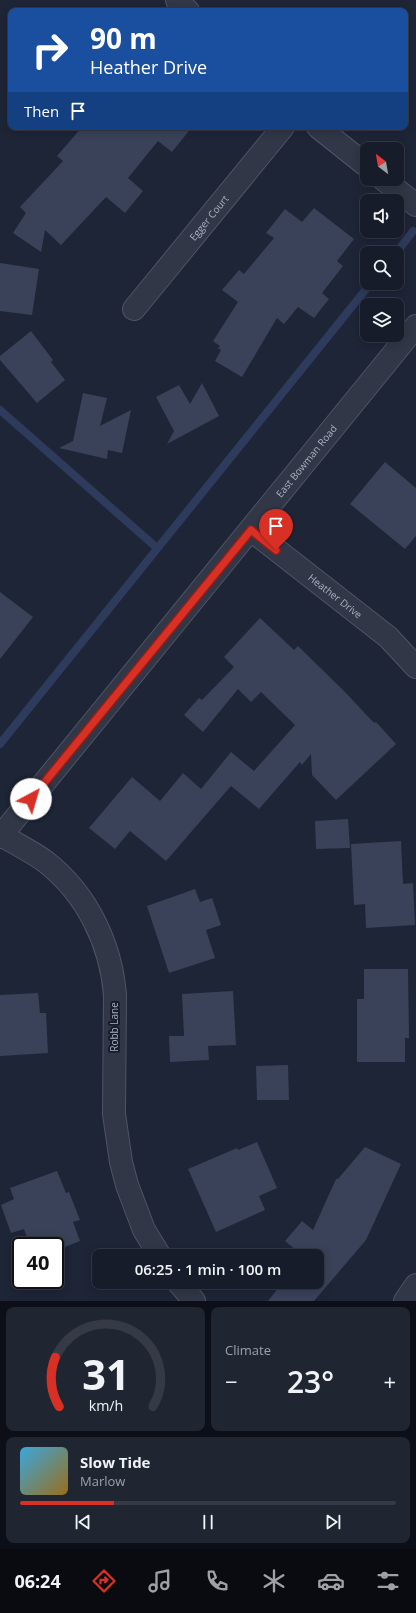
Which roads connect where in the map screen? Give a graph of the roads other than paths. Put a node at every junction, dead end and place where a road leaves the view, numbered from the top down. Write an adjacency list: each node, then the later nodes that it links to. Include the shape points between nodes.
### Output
1 (177, 0): 2 (street)
2 (185, 8)
3 (281, 130): 8 (street, Egger Court)
4 (322, 130): 5 (street)
5 (360, 160)
6 (392, 186): 7 (street)
7 (416, 205)
8 (134, 309)
9 (416, 326): 10 (street, East Bowman Road)
10 (251, 530): 11 (street, Heather Drive, via 388,637); 12 (street, East Bowman Road)
11 (416, 667)
12 (1, 836): 13 (street, Robb Lane, via 46,862 71,886 91,914 105,945 114,990 114,1114 121,1162 144,1230)
13 (156, 1249)
14 (416, 1285): 17 (street)
15 (184, 1289): 16 (street)
16 (194, 1301)
17 (404, 1301)

